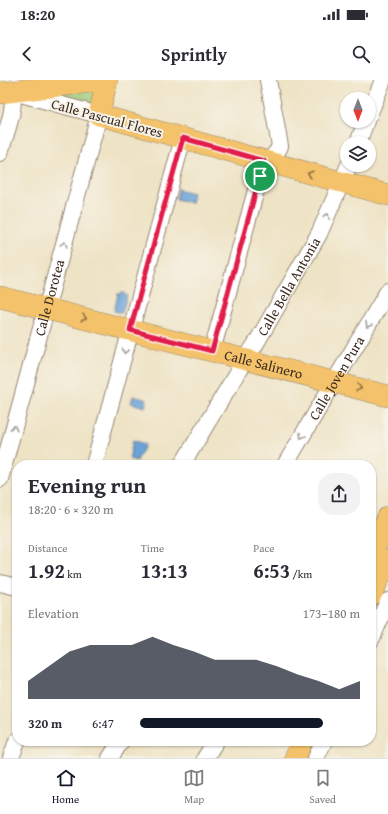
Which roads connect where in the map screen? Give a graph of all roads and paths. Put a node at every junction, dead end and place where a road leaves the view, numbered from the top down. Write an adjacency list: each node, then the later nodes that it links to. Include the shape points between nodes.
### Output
1 (107, 80): 4 (main road); 6 (main road)
2 (268, 80): 9 (street, via 280,146 272,158)
3 (383, 80): 5 (street)
4 (6, 92): 6 (street, Calle Pascual Flores); 8 (street, via 13,99 12,110)
5 (376, 98)
6 (99, 115): 7 (main road, Calle Pascual Flores); 14 (street, Calle Dorotea, one-way to 6)
7 (183, 138): 9 (main road, Calle Pascual Flores); 15 (street)
8 (0, 153)
9 (264, 161): 10 (main road, Calle Pascual Flores, one-way to 9); 16 (street)
10 (345, 174): 11 (main road, Calle Pascual Flores); 17 (street, Calle Bella Antonia, one-way to 10, via 319,234)
11 (388, 195)
12 (388, 291): 18 (street, Calle Joven Pura, one-way to 18)
13 (0, 297): 14 (main road, Calle Salinero)
14 (46, 309): 15 (main road, Calle Salinero, one-way to 15); 23 (street, Calle Dorotea, one-way to 14)
15 (130, 330): 16 (main road, Calle Salinero); 20 (street, one-way to 20)
16 (212, 351): 17 (main road, Calle Salinero)
17 (245, 359): 18 (main road, Calle Salinero); 21 (street, Calle Bella Antonia)
18 (334, 382): 19 (main road, Calle Salinero, one-way to 19); 22 (street, Calle Joven Pura, one-way to 22)
19 (388, 396)
20 (95, 460)
21 (185, 460)
22 (288, 460)
23 (0, 479)
24 (388, 516): 25 (main road)
25 (376, 544)
26 (388, 560): 28 (main road)
27 (0, 583): 29 (street)
28 (376, 585)
29 (12, 586)
30 (388, 601): 31 (street)
31 (376, 629)
32 (15, 746): 38 (street)
33 (117, 746): 39 (street)
34 (213, 746): 40 (street)
35 (286, 746): 41 (main road)
36 (300, 746): 42 (main road)
37 (322, 746): 43 (street)
38 (11, 758)
39 (110, 758)
40 (205, 758)
41 (281, 758)
42 (294, 758)
43 (316, 758)

